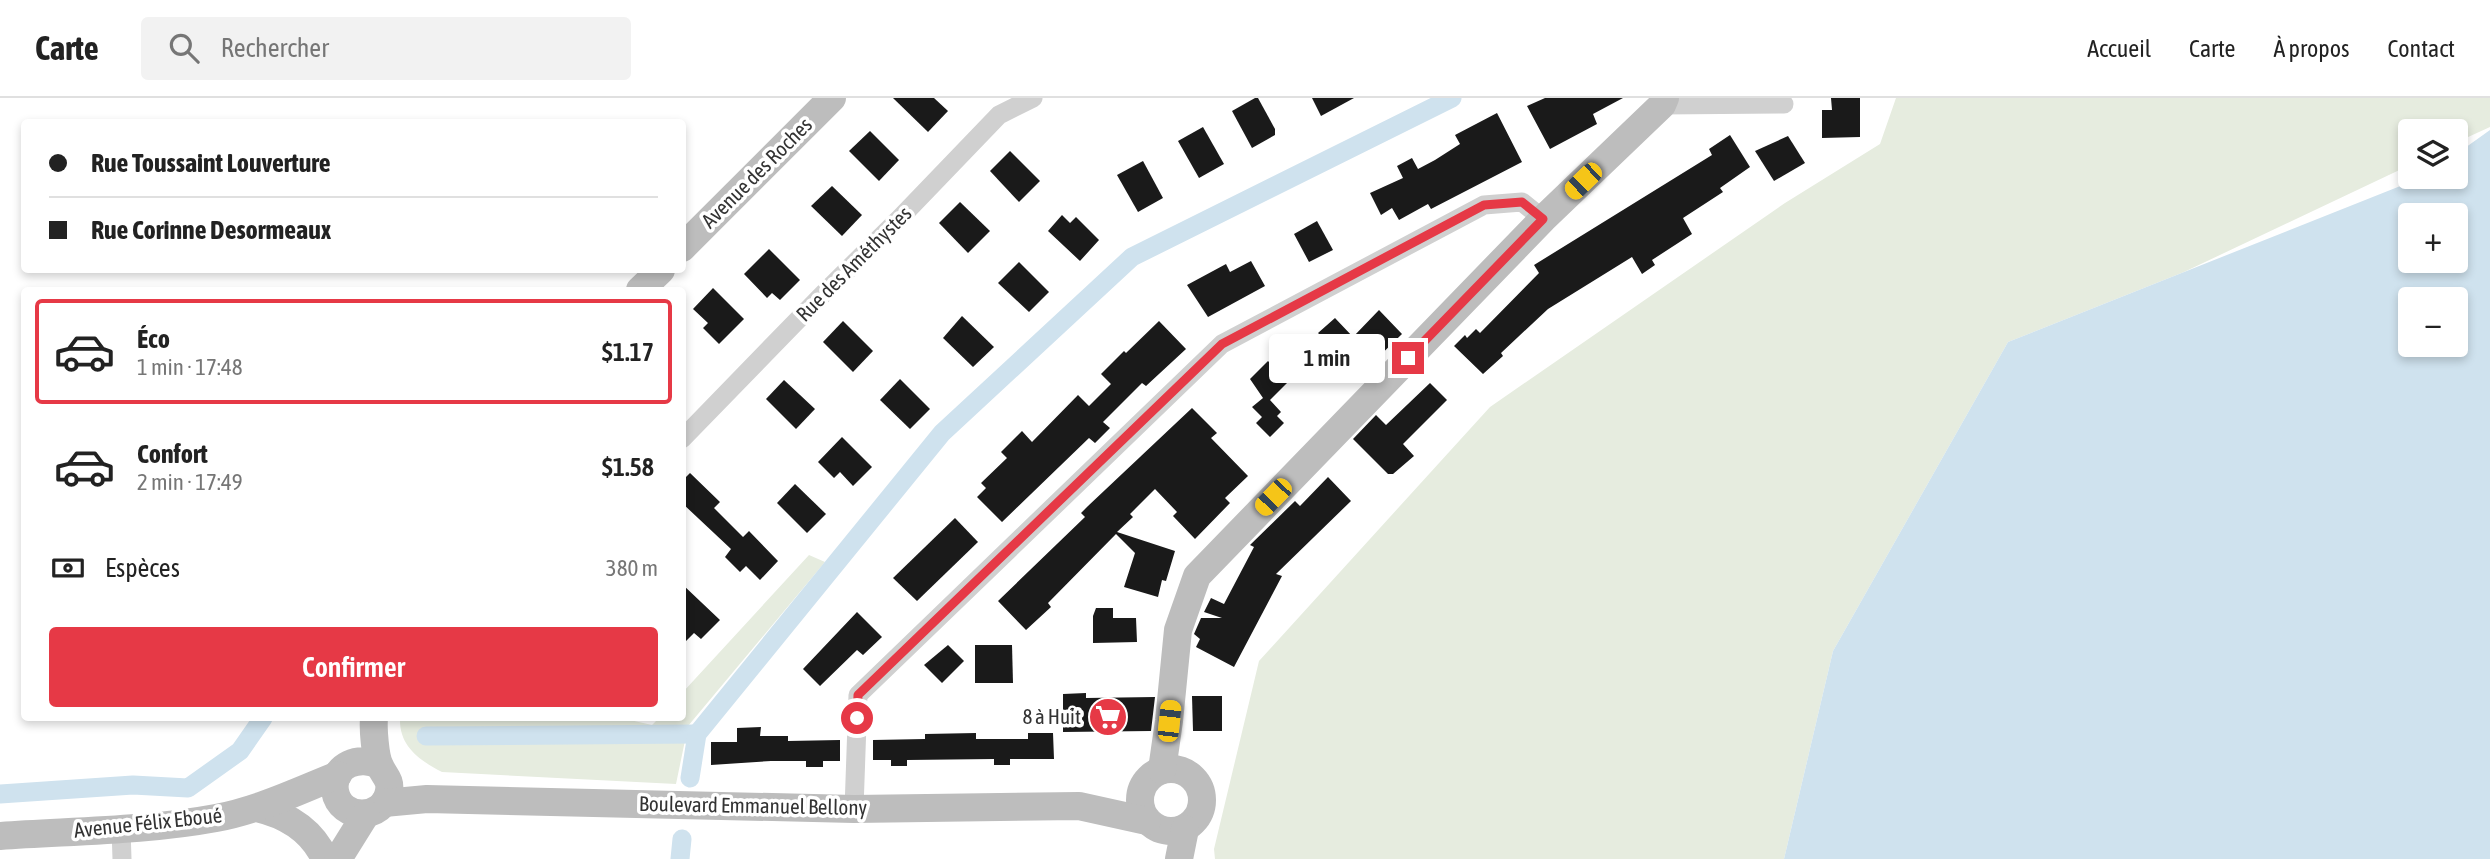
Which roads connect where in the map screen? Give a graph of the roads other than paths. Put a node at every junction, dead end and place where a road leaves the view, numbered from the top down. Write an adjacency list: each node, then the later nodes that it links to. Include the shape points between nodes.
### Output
1 (832, 98): 6 (street, Avenue des Roches)
2 (1033, 98): 9 (street, Rue des Améthystes, via 999,115)
3 (1664, 102): 4 (street); 5 (street)
4 (1784, 104)
5 (1543, 219): 11 (street, via 1196,576 1178,630); 15 (street, via 1522,202 1484,205 1222,344 858,695)
6 (686, 244)
7 (658, 273): 8 (street)
8 (643, 287)
9 (686, 435)
10 (374, 721): 12 (street)
11 (1163, 775): 13 (street, Boulevard Emmanuel Bellony); 16 (street, via 1140,796 1140,809); 16 (street, via 1199,784 1202,794 1196,820)
12 (361, 788): 14 (street, Avenue Félix Eboué, via 293,794); 15 (street, Boulevard Emmanuel Bellony, via 427,799); 20 (street)
13 (1079, 806): 15 (street, Boulevard Emmanuel Bellony); 16 (street, Boulevard Emmanuel Bellony)
14 (257, 808): 17 (street, Avenue Félix Eboué, via 215,818); 20 (street, via 299,825)
15 (854, 809)
16 (1164, 826): 21 (street); 22 (street)
17 (121, 828): 18 (street, Avenue Félix Eboué); 19 (street)
18 (0, 836)
19 (122, 859)
20 (334, 859)
21 (1165, 859)
22 (1179, 859)

